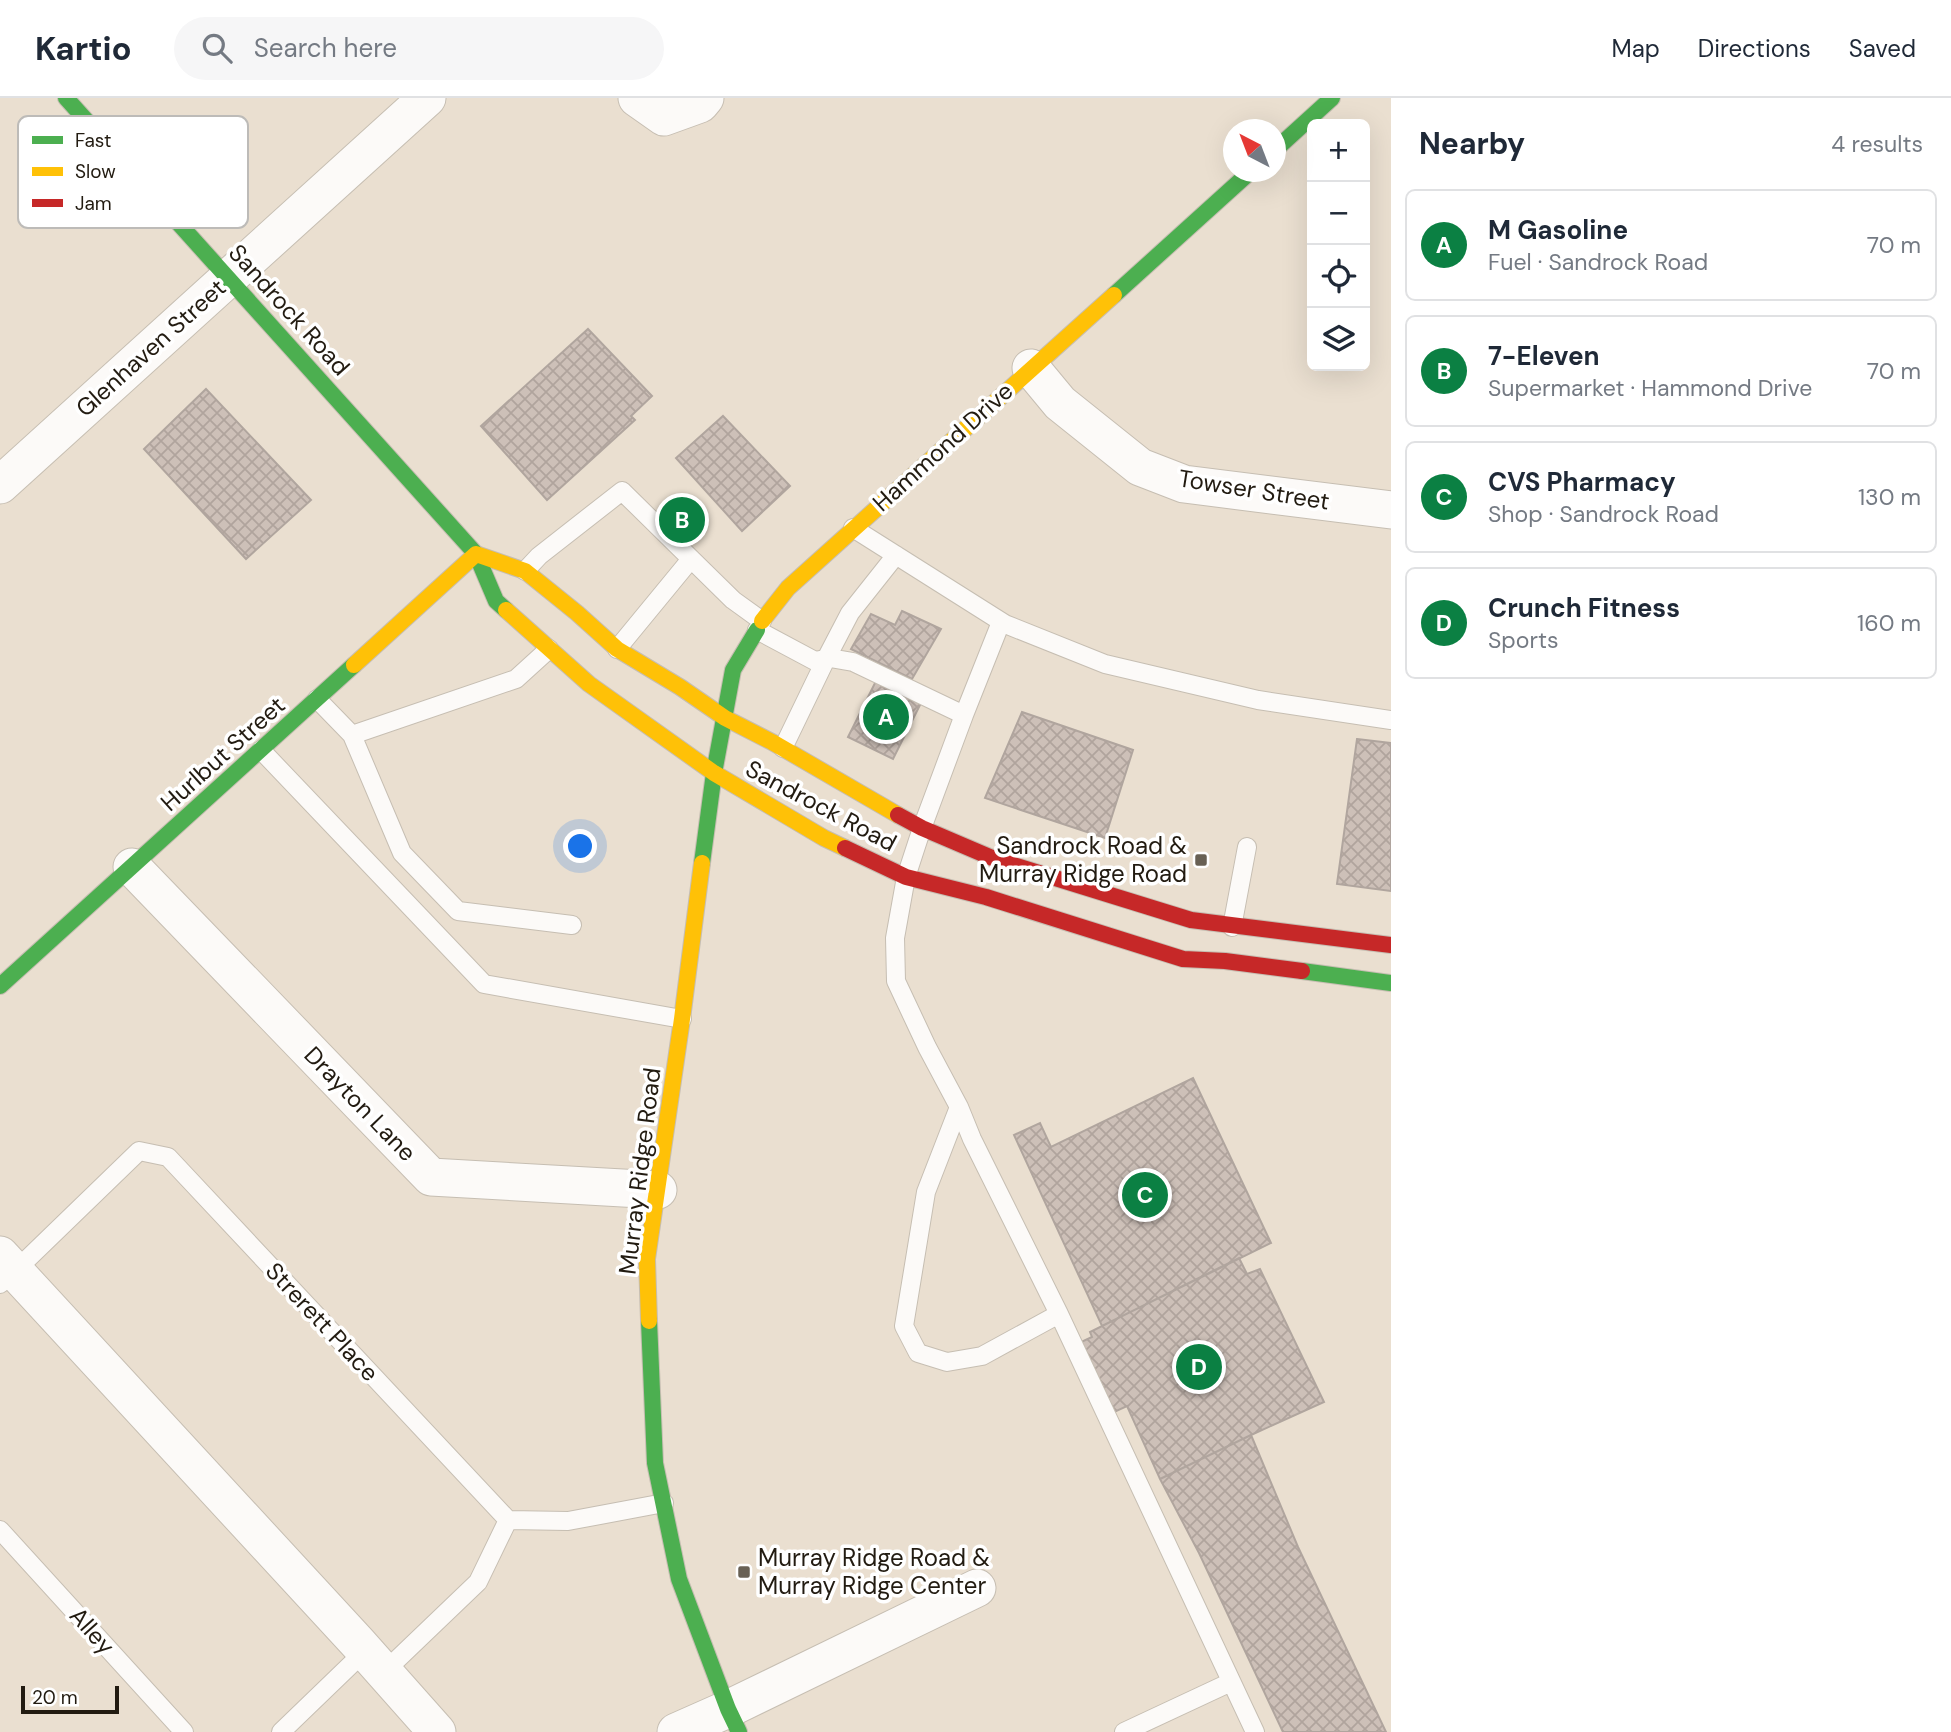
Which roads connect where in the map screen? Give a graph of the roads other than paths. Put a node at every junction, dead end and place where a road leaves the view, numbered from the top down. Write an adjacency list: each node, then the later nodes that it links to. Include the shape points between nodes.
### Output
1 (66, 98): 6 (main road, Sandrock Road)
2 (427, 98): 10 (street, Glenhaven Street)
3 (637, 98): 5 (street, via 664,117)
4 (1332, 98): 7 (main road)
5 (702, 101)
6 (82, 116)
7 (1286, 140)
8 (1239, 182): 11 (main road, Hammond Drive)
9 (184, 228): 10 (main road, Sandrock Road)
10 (229, 277): 12 (street, Glenhaven Street); 15 (main road, Sandrock Road)
11 (1031, 368): 13 (street, Towser Street, via 1060,403 1140,467 1184,484); 14 (main road, Hammond Drive)
12 (0, 485)
13 (1391, 510)
14 (853, 528): 16 (lane); 20 (main road, Hammond Drive, via 788,588)
15 (477, 554): 18 (main road, Sandrock Road); 21 (main road, Sandrock Road, via 496,601); 24 (main road, Hurlbut Street)
16 (896, 555): 19 (lane); 23 (lane, via 850,613)
17 (691, 559): 18 (lane, via 622,491); 20 (lane); 22 (lane)
18 (525, 571): 22 (main road, Sandrock Road)
19 (1001, 622): 25 (lane); 27 (lane, via 1105,664 1258,700)
20 (760, 625): 23 (lane, via 816,661); 26 (main road, Hammond Drive, via 733,670)
21 (550, 649): 28 (lane, via 516,679); 31 (main road, Sandrock Road, via 589,684)
22 (617, 649): 26 (main road, Sandrock Road)
23 (826, 659): 25 (lane, via 853,662); 29 (lane)
24 (317, 699): 28 (lane); 30 (main road, Hurlbut Street)
25 (964, 715): 32 (lane)
26 (725, 718): 29 (main road, Sandrock Road); 31 (main road, Hammond Drive)
27 (1391, 720)
28 (352, 735): 36 (lane, via 402,853 458,911)
29 (783, 748): 32 (main road, Sandrock Road)
30 (261, 750): 34 (main road, Hurlbut Street); 42 (lane, via 484,984)
31 (714, 773): 35 (main road, Sandrock Road, via 824,838); 42 (main road, Murray Ridge Road)
32 (922, 828): 35 (lane); 37 (main road, Sandrock Road, via 997,860 1191,920)
33 (1247, 847): 37 (lane)
34 (132, 867): 41 (main road, Hurlbut Street); 44 (street, Drayton Lane, via 431,1177)
35 (906, 877): 39 (main road, Sandrock Road, via 986,897 1183,959); 43 (lane, via 895,938 896,981)
36 (572, 925)
37 (1232, 925): 38 (main road, Sandrock Road); 39 (lane)
38 (1391, 945)
39 (1224, 961): 40 (main road, Sandrock Road)
40 (1391, 983)
41 (0, 986)
42 (682, 1019): 44 (main road, Murray Ridge Road)
43 (959, 1107): 46 (lane); 46 (lane, via 926,1192 904,1326 918,1353 947,1362 982,1356)
44 (657, 1190): 47 (main road, Murray Ridge Road, via 647,1259 655,1463)
45 (5, 1270): 48 (lane, Strerett Place, via 139,1151 168,1157); 51 (street, Strerett Place)
46 (1059, 1314): 52 (lane)
47 (664, 1503): 48 (lane, via 568,1521); 53 (main road, Murray Ridge Road, via 680,1579)
48 (508, 1520): 51 (lane, via 478,1583)
49 (0, 1530): 54 (lane, Alley)
50 (977, 1588): 53 (street)
51 (374, 1662): 55 (lane); 56 (street, Strerett Place)
52 (1231, 1682): 58 (lane); 59 (lane)
53 (733, 1720): 57 (street)
54 (184, 1732)
55 (281, 1732)
56 (437, 1732)
57 (676, 1732)
58 (1124, 1732)
59 (1255, 1732)

